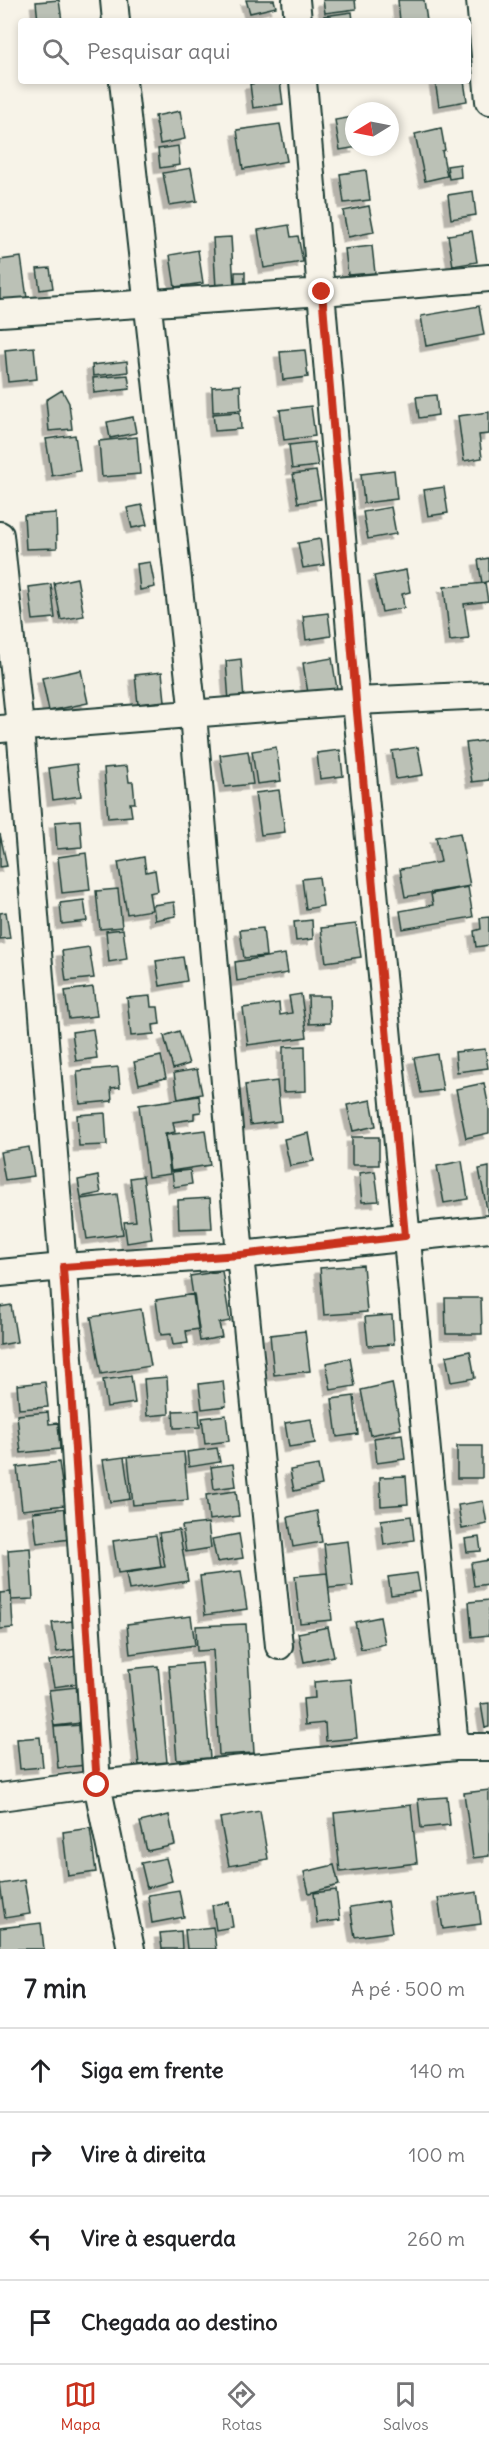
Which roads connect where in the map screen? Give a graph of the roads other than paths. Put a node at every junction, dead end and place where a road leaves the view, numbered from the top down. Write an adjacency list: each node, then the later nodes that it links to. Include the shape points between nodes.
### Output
1 (114, 0): 4 (street)
2 (296, 0): 5 (street)
3 (480, 0): 8 (street)
4 (116, 18)
5 (298, 18)
6 (123, 84): 11 (street)
7 (303, 84): 10 (street)
8 (489, 101)
9 (489, 278): 10 (street)
10 (322, 292): 11 (street); 15 (street)
11 (149, 304): 12 (street); 16 (street)
12 (0, 313)
13 (0, 535): 17 (street)
14 (489, 695): 15 (street)
15 (356, 701): 16 (street); 19 (street)
16 (193, 715): 17 (street); 20 (street)
17 (10, 728): 21 (street)
18 (489, 1229): 19 (street)
19 (405, 1236): 20 (street); 24 (street)
20 (240, 1255): 21 (street); 23 (street)
21 (63, 1267): 22 (street); 26 (street)
22 (0, 1273)
23 (279, 1646)
24 (455, 1747): 25 (street); 26 (street)
25 (489, 1747)
26 (97, 1785): 27 (street); 28 (street)
27 (0, 1797)
28 (131, 1949)

